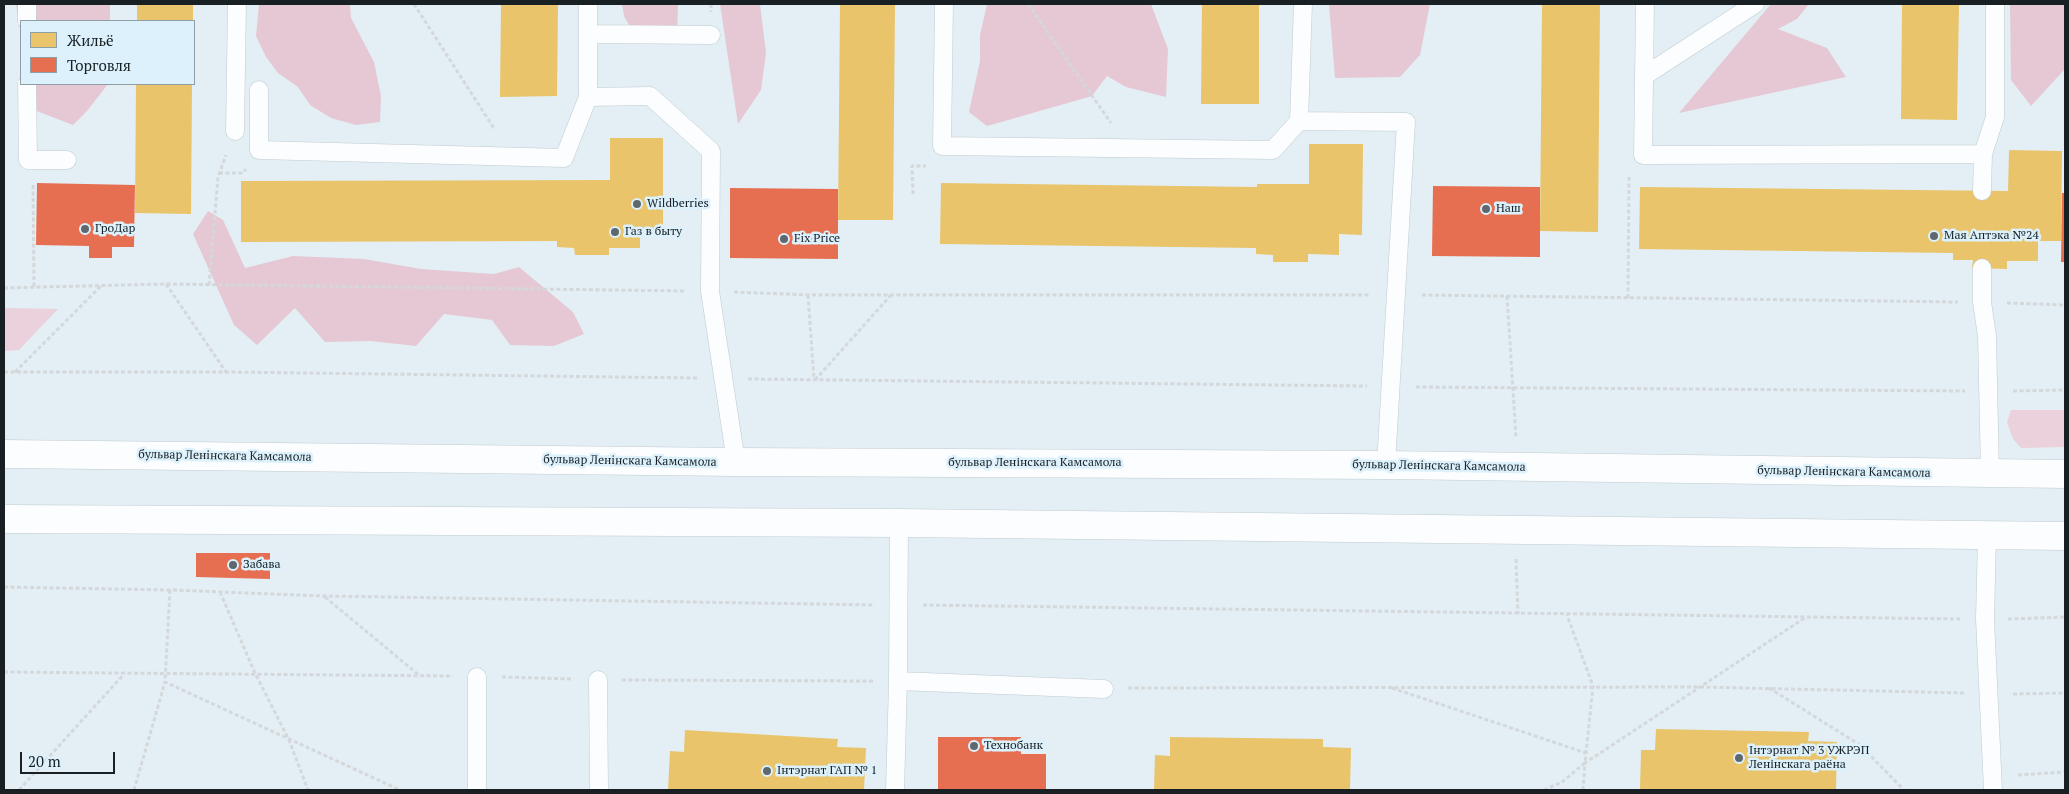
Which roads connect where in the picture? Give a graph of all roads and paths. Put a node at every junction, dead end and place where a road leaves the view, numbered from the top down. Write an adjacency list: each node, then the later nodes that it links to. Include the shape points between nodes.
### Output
1 (27, 4): 11 (lane)
2 (237, 4): 19 (lane)
3 (414, 4): 23 (path)
4 (588, 4): 12 (lane)
5 (944, 4): 20 (lane, via 942,146)
6 (1028, 4): 20 (path)
7 (1303, 4): 18 (lane)
8 (1645, 4): 14 (lane)
9 (1755, 4): 14 (lane)
10 (1995, 4): 21 (lane, via 1995,117)
11 (27, 20)
12 (588, 34): 13 (lane); 17 (lane)
13 (711, 35)
14 (1644, 76): 22 (lane)
15 (27, 85): 24 (lane, via 28,160)
16 (259, 90): 23 (lane, via 259,150)
17 (588, 97): 23 (lane, via 564,158); 36 (lane, via 650,96 711,151)
18 (1299, 121): 20 (lane, via 1273,150); 39 (lane, via 1406,122)
19 (235, 131)
20 (1128, 148)
21 (1983, 154): 22 (lane); 28 (lane)
22 (1643, 155): 41 (path, via 1629,167)
23 (512, 156)
24 (33, 160): 25 (lane); 34 (path)
25 (67, 160)
26 (932, 165): 29 (path, via 912,166)
27 (243, 173): 33 (path, via 218,175)
28 (1982, 191)
29 (913, 194)
30 (1982, 268): 42 (lane)
31 (165, 284): 32 (path); 33 (path); 46 (path)
32 (101, 285): 34 (path); 45 (path)
33 (209, 285): 36 (path)
34 (34, 287): 35 (path)
35 (4, 288)
36 (710, 291): 37 (path); 47 (lane)
37 (808, 295): 38 (path); 48 (path)
38 (891, 295): 39 (path); 48 (path)
39 (1396, 295): 40 (path); 49 (lane)
40 (1508, 296): 41 (path); 50 (path)
41 (1628, 298): 42 (path)
42 (1982, 302): 43 (path); 52 (lane, via 1987,336)
43 (2065, 305)
44 (4, 372): 45 (path)
45 (15, 372): 46 (path)
46 (227, 372): 47 (path)
47 (722, 379): 48 (path); 55 (lane)
48 (814, 380): 49 (path)
49 (1390, 386): 50 (path); 56 (lane)
50 (1513, 387): 52 (path); 53 (path)
51 (2065, 390): 52 (path)
52 (1988, 391): 57 (lane)
53 (1516, 444)
54 (4, 454): 55 (main road, бульвар Ленінскага Камсамола)
55 (736, 462): 56 (main road, бульвар Ленінскага Камсамола)
56 (1386, 465): 57 (main road, бульвар Ленінскага Камсамола)
57 (1990, 474): 58 (main road, бульвар Ленінскага Камсамола)
58 (2065, 474)
59 (4, 519): 60 (main road)
60 (899, 523): 62 (main road); 68 (lane)
61 (2065, 536): 62 (main road)
62 (1986, 537): 73 (lane)
63 (1516, 554): 69 (path)
64 (4, 587): 65 (path)
65 (170, 590): 66 (path); 78 (path)
66 (220, 592): 67 (path); 87 (path, via 254,673)
67 (325, 596): 68 (path); 75 (path)
68 (899, 605): 69 (path); 79 (lane)
69 (1518, 614): 70 (path)
70 (1567, 614): 71 (path); 80 (path)
71 (1806, 617): 73 (path); 81 (path)
72 (2065, 617): 73 (path)
73 (1985, 619): 86 (lane)
74 (125, 673): 92 (path)
75 (420, 676)
76 (477, 677): 96 (lane)
77 (598, 680): 97 (lane)
78 (165, 682): 87 (path); 93 (path)
79 (898, 682): 83 (lane); 98 (lane)
80 (1593, 686): 81 (path); 82 (path); 88 (path)
81 (1701, 686): 84 (path); 89 (path)
82 (1388, 687): 83 (path); 88 (path)
83 (1104, 688)
84 (1769, 688): 86 (path); 101 (path, via 1860,745)
85 (2065, 693): 86 (path)
86 (1989, 694): 91 (lane)
87 (289, 740): 94 (path); 95 (path)
88 (1586, 753): 89 (path)
89 (1585, 763): 99 (path, via 1562,782); 100 (path)
90 (2065, 772): 91 (path)
91 (1993, 784)
92 (19, 790)
93 (134, 790)
94 (308, 790)
95 (400, 790)
96 (477, 790)
97 (599, 790)
98 (895, 790)
99 (1544, 790)
100 (1583, 790)
101 (1904, 790)

